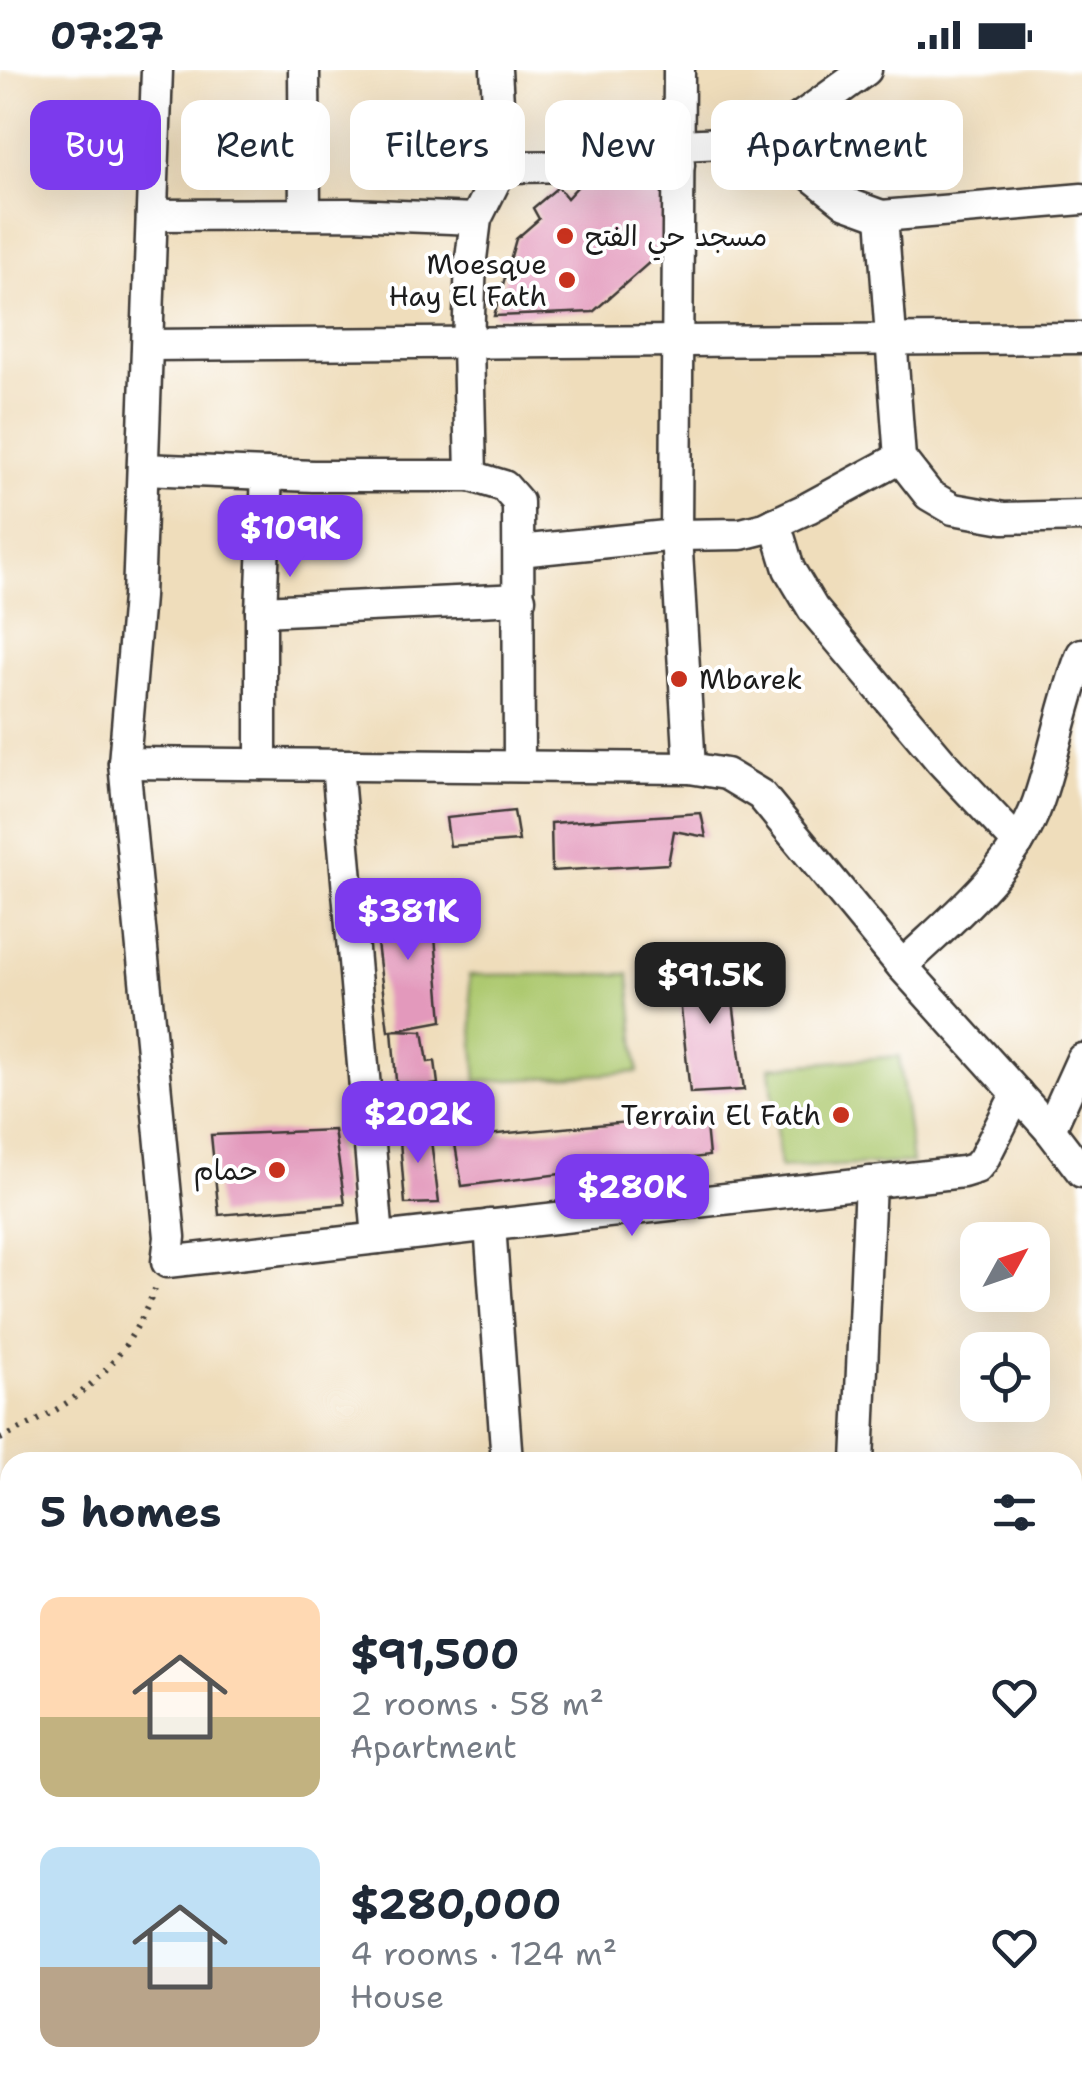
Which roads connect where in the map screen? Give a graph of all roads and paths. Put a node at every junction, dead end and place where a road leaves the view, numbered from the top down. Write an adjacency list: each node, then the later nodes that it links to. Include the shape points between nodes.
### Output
1 (156, 70): 14 (street)
2 (304, 70): 15 (street)
3 (496, 70): 7 (street)
4 (679, 70): 8 (street)
5 (866, 70): 6 (street); 9 (street)
6 (888, 70)
7 (498, 100)
8 (679, 100)
9 (825, 100)
10 (490, 190): 17 (street)
11 (679, 190): 20 (street)
12 (830, 190): 16 (street)
13 (1082, 199): 16 (street)
14 (152, 214): 15 (street); 22 (street)
15 (305, 214): 17 (street)
16 (882, 216): 19 (street)
17 (476, 219): 21 (street)
18 (1082, 338): 19 (street)
19 (892, 340): 20 (street); 23 (street)
20 (677, 343): 21 (street); 29 (street)
21 (468, 344): 22 (street); 26 (street)
22 (148, 346): 24 (street)
23 (900, 458): 27 (street, via 929,495 953,508 1004,518); 28 (street)
24 (143, 469): 25 (street); 34 (street)
25 (267, 474): 26 (street); 32 (street)
26 (471, 476): 30 (street, via 515,496)
27 (1082, 516)
28 (775, 523): 29 (street, via 742,534); 39 (street, via 789,569 813,609)
29 (676, 535): 30 (street); 38 (street)
30 (519, 550): 31 (street)
31 (520, 598): 32 (street); 37 (street)
32 (261, 611): 35 (street)
33 (1082, 654): 39 (street, via 1038,804)
34 (124, 763): 35 (street); 48 (street, via 170,1237)
35 (261, 764): 36 (street)
36 (336, 764): 37 (street); 47 (street)
37 (519, 766): 38 (street)
38 (690, 768): 40 (street, via 726,774 761,795)
39 (1018, 843): 40 (street, via 996,876)
40 (902, 966): 42 (street)
41 (1082, 1060): 43 (street)
42 (1017, 1092): 43 (street); 45 (street, via 976,1168)
43 (1050, 1130): 44 (street)
44 (1082, 1172)
45 (870, 1182): 46 (street); 51 (street)
46 (490, 1225): 47 (street); 50 (street)
47 (378, 1238): 48 (street)
48 (167, 1262): 49 (path, via 138,1330 114,1363 93,1385)
49 (0, 1439)
50 (505, 1452)
51 (858, 1452)

